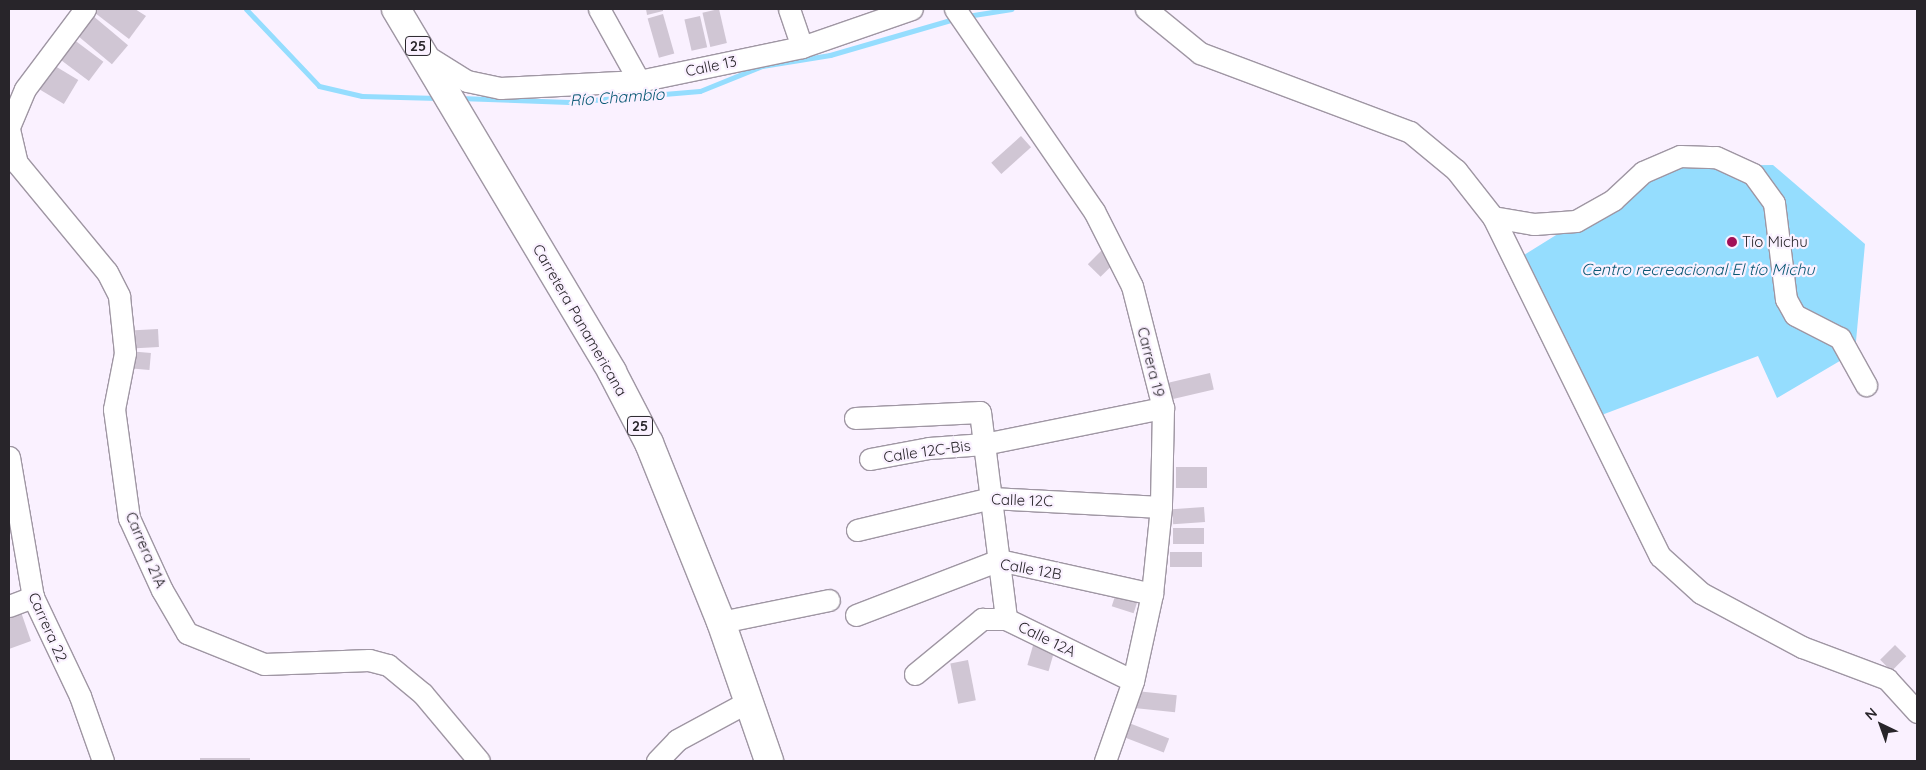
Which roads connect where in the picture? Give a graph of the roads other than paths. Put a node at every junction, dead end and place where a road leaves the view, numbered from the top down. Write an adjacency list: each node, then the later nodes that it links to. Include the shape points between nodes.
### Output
1 (85, 9): 11 (street, Carrera 21A, via 25,89)
2 (396, 9): 9 (highway, Carretera Panamericana / 25)
3 (599, 9): 10 (street)
4 (789, 9): 8 (street)
5 (912, 9): 8 (street, Calle 13)
6 (1146, 9): 12 (street, via 1200,53 1410,132 1456,170)
7 (959, 14): 14 (street, Carrera 19, via 1094,211 1132,286)
8 (802, 47): 10 (street, Calle 13)
9 (422, 53): 10 (street, Calle 13, via 467,81 500,88); 29 (highway, Carretera Panamericana / 25, via 612,372 649,443)
10 (639, 81)
11 (9, 128): 35 (street, Carrera 21A, via 17,163 106,272 119,296 125,353 114,409 129,518 162,590 187,633 264,664 368,660 388,665 423,694)
12 (1493, 217): 13 (street, via 1534,224 1576,221 1613,200 1643,172 1680,156 1723,160 1753,174 1774,203 1786,299 1795,314 1840,338); 33 (street, via 1660,556 1701,593 1802,647 1887,680)
13 (1866, 384)
14 (1163, 408): 16 (street, Calle 12C-Bis); 20 (street, Carrera 19)
15 (855, 418): 16 (street, via 980,412)
16 (984, 444): 18 (street, Calle 12C-Bis, via 929,448); 19 (street)
17 (9, 457): 24 (street, Carrera 22)
18 (870, 459)
19 (991, 498): 20 (street, Calle 12C); 21 (street, Calle 12C); 22 (street)
20 (1161, 507): 23 (street, Carrera 19)
21 (857, 530)
22 (999, 560): 23 (street, Calle 12B); 27 (street, Calle 12B); 28 (street)
23 (1152, 594): 31 (street, Carrera 19)
24 (33, 597): 26 (street); 34 (street, Carrera 22, via 80,696)
25 (829, 600): 29 (street)
26 (9, 606)
27 (856, 615)
28 (1006, 620): 30 (street, Calle 12A, via 982,619); 31 (street, Calle 12A)
29 (721, 622): 32 (highway, Carretera Panamericana / 25)
30 (915, 674)
31 (1133, 681): 38 (street, Carrera 19)
32 (749, 701): 36 (street, via 677,740); 37 (highway, Carretera Panamericana / 25)
33 (1917, 712)
34 (103, 761)
35 (479, 761)
36 (657, 761)
37 (769, 761)
38 (1105, 761)

